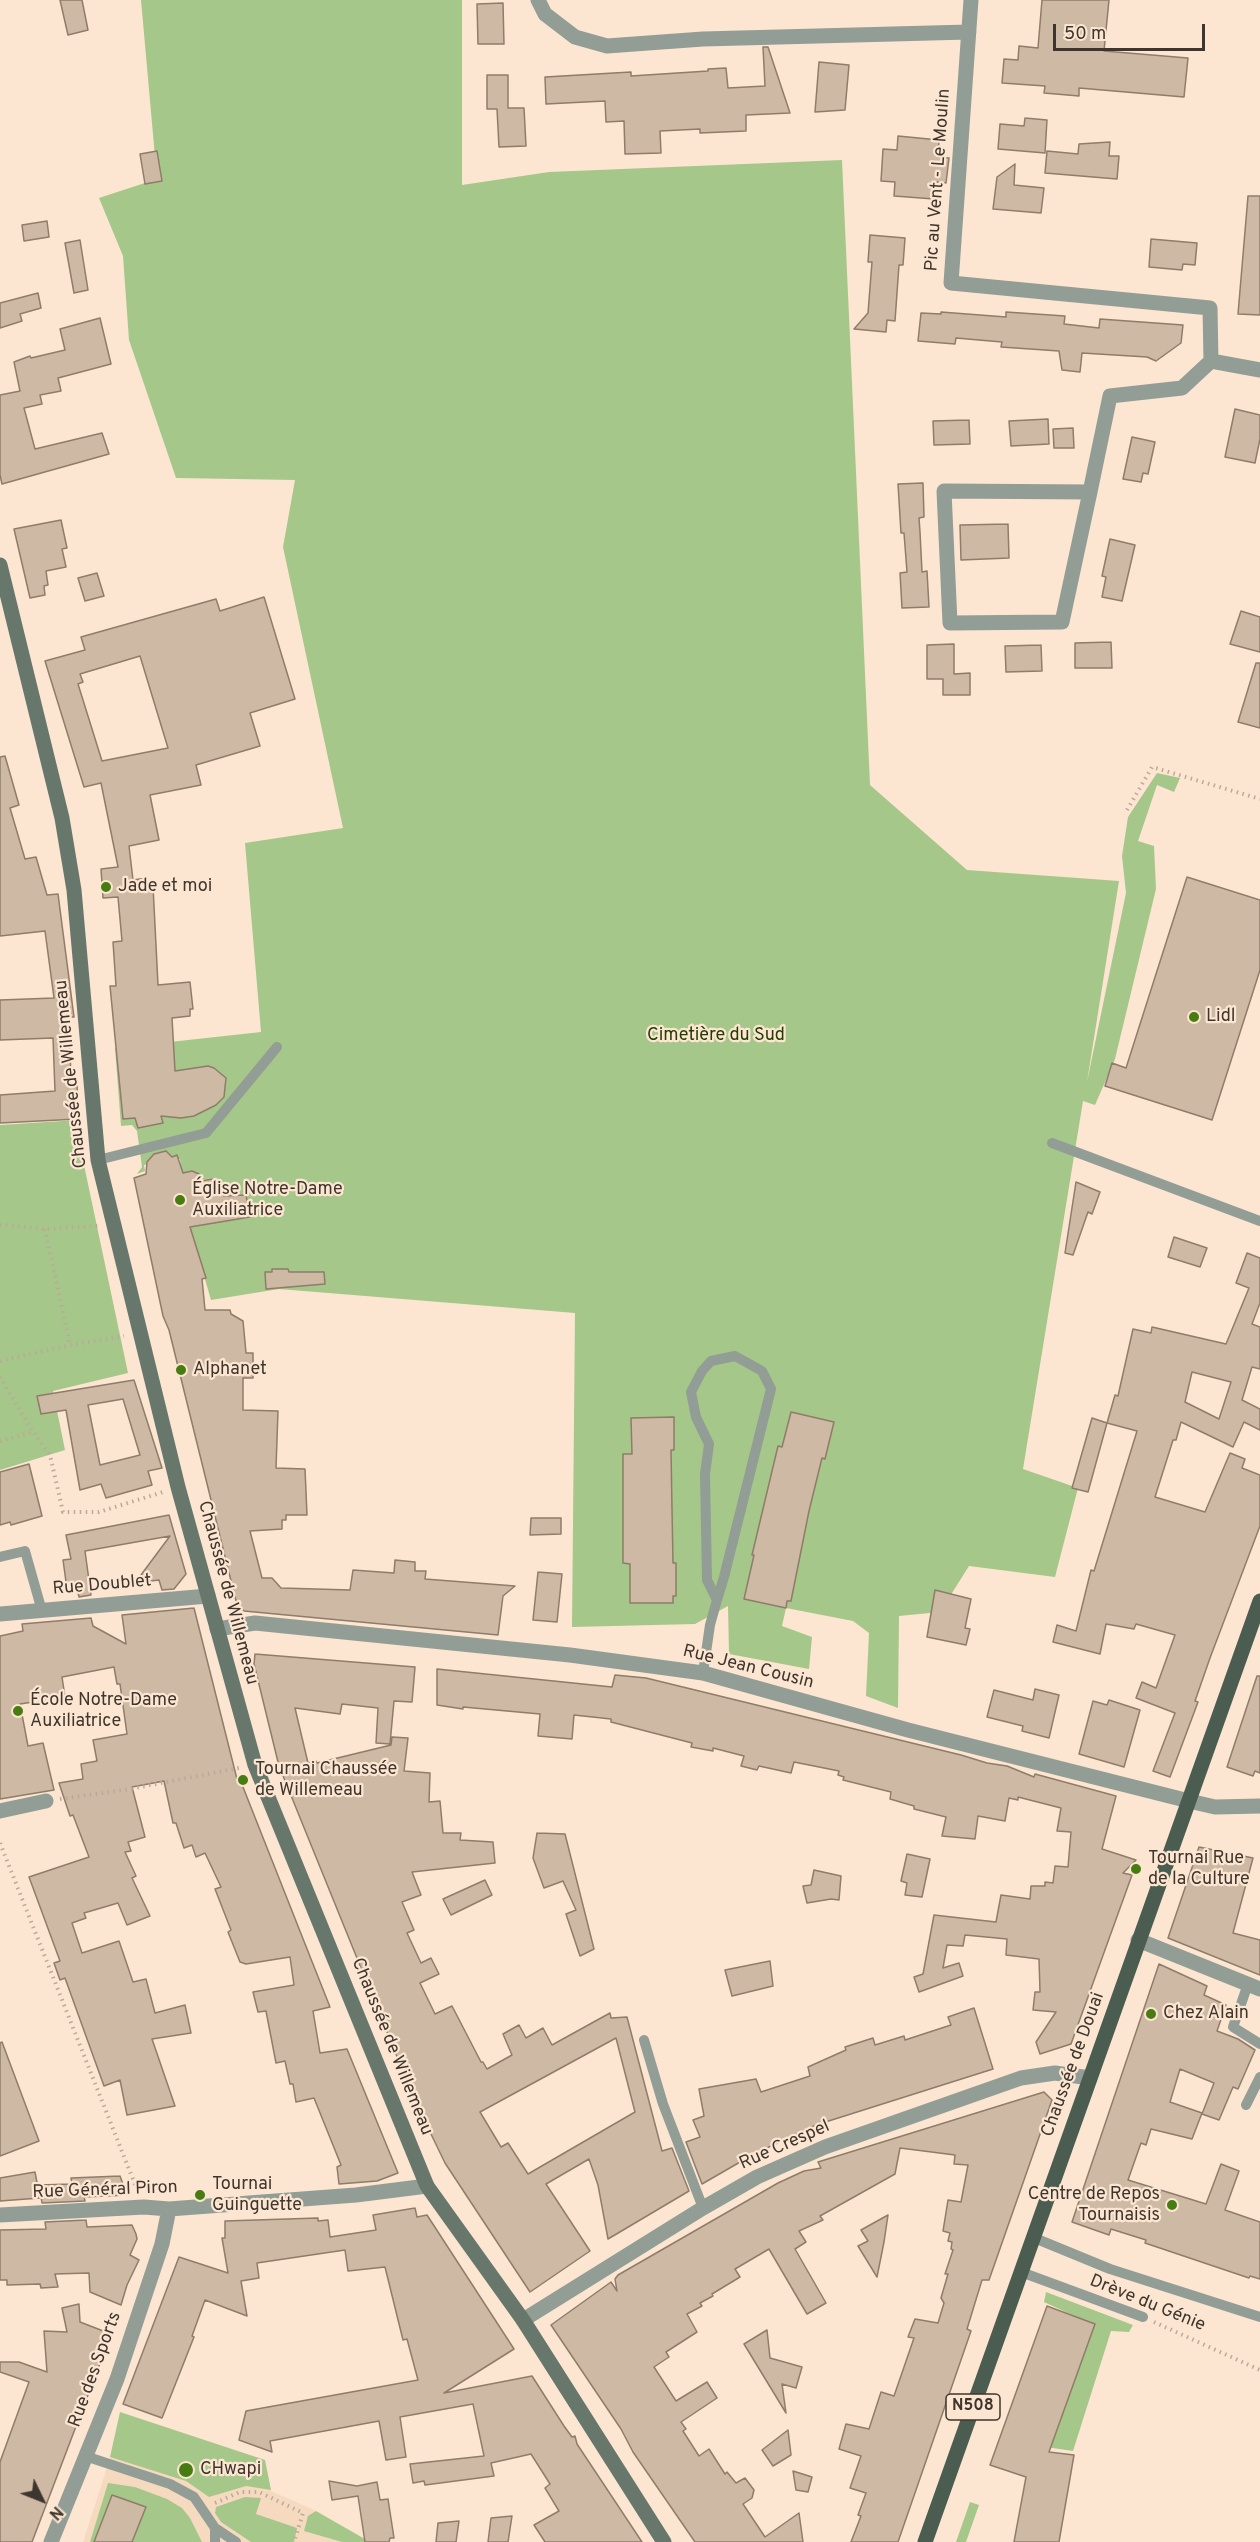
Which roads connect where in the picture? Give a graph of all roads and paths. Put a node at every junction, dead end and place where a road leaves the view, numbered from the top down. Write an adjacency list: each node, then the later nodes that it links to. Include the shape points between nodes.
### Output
1 (538, 0): 3 (street, via 545,14 575,37 607,46 703,39)
2 (971, 0): 3 (street, Pic au Vent - Le Moulin)
3 (969, 32): 4 (street, Pic au Vent - Le Moulin, via 951,283 1210,308)
4 (1211, 361): 5 (street); 6 (street, via 1182,387 1110,396)
5 (1260, 370)
6 (1090, 492): 6 (street, via 1062,622 950,623 944,490)
7 (0, 565): 12 (street, Chaussée de Willemeau, via 62,818 74,890)
8 (1260, 799): 9 (path, via 1152,768)
9 (1127, 810)
10 (277, 1047): 12 (lane, via 207,1132)
11 (1052, 1143): 13 (lane)
12 (98, 1160): 15 (street, Chaussée de Willemeau)
13 (1260, 1221)
14 (0, 1225): 16 (path)
15 (114, 1225): 16 (path); 17 (street, Chaussée de Willemeau)
16 (45, 1229): 18 (path)
17 (140, 1334): 18 (path); 23 (street, Chaussée de Willemeau)
18 (70, 1345): 19 (path)
19 (0, 1361)
20 (0, 1377): 21 (path)
21 (33, 1432): 22 (path); 23 (path, via 50,1455 63,1512 99,1512)
22 (0, 1441)
23 (178, 1488): 25 (street, Chaussée de Willemeau)
24 (0, 1557): 28 (lane, via 26,1551)
25 (208, 1596): 28 (street, Rue Doublet); 30 (street, Chaussée de Willemeau)
26 (717, 1600): 26 (lane, via 771,1389 762,1371 735,1356 711,1361 691,1392 696,1417 709,1444 705,1474 707,1580); 31 (lane)
27 (1260, 1601): 34 (main road, Chaussée de Douai / N508)
28 (42, 1611): 29 (street, Rue Doublet)
29 (0, 1614)
30 (217, 1629): 31 (street, Rue Jean Cousin, via 261,1624); 32 (street, Chaussée de Willemeau)
31 (703, 1672): 34 (street, Rue Jean Cousin, via 908,1730)
32 (255, 1765): 33 (path); 45 (street, Chaussée de Willemeau)
33 (46, 1801): 36 (street)
34 (1189, 1801): 35 (street, Rue Jean Cousin, via 1215,1807); 38 (main road, Chaussée de Douai / N508)
35 (1260, 1806)
36 (0, 1811)
37 (0, 1843): 46 (path)
38 (1138, 1940): 39 (street); 43 (main road, Chaussée de Douai / N508)
39 (1254, 1987): 41 (lane, via 1233,2027)
40 (644, 2040): 47 (lane, via 663,2104)
41 (1260, 2044)
42 (1260, 2077): 44 (lane)
43 (1090, 2078): 47 (street, Rue Crespel, via 1054,2073 1021,2078 825,2147 757,2177); 50 (main road, Chaussée de Douai / N508)
44 (1246, 2104)
45 (427, 2186): 48 (street, Rue Général Piron); 54 (street, Chaussée de Willemeau)
46 (144, 2207): 48 (street, Rue Général Piron); 49 (street, Rue Général Piron)
47 (703, 2208): 54 (street, Rue Crespel)
48 (169, 2209): 56 (street, Rue des Sports, via 162,2244 117,2379)
49 (0, 2215)
50 (1032, 2237): 51 (main road, Chaussée de Douai / N508); 52 (lane, via 1110,2269)
51 (1021, 2272): 53 (lane, Drève du Génie); 64 (main road, Chaussée de Douai / N508)
52 (1260, 2316)
53 (1143, 2318): 55 (path, Drève du Génie)
54 (523, 2320): 63 (street, Chaussée de Willemeau)
55 (1260, 2370)
56 (85, 2456): 57 (lane, via 170,2484 194,2497); 59 (street, Rue des Sports)
57 (203, 2509): 58 (lane); 62 (path, via 240,2492 259,2492 303,2513)
58 (215, 2528): 60 (lane); 61 (lane)
59 (51, 2542)
60 (215, 2542)
61 (236, 2542)
62 (294, 2542)
63 (664, 2542)
64 (925, 2542)

